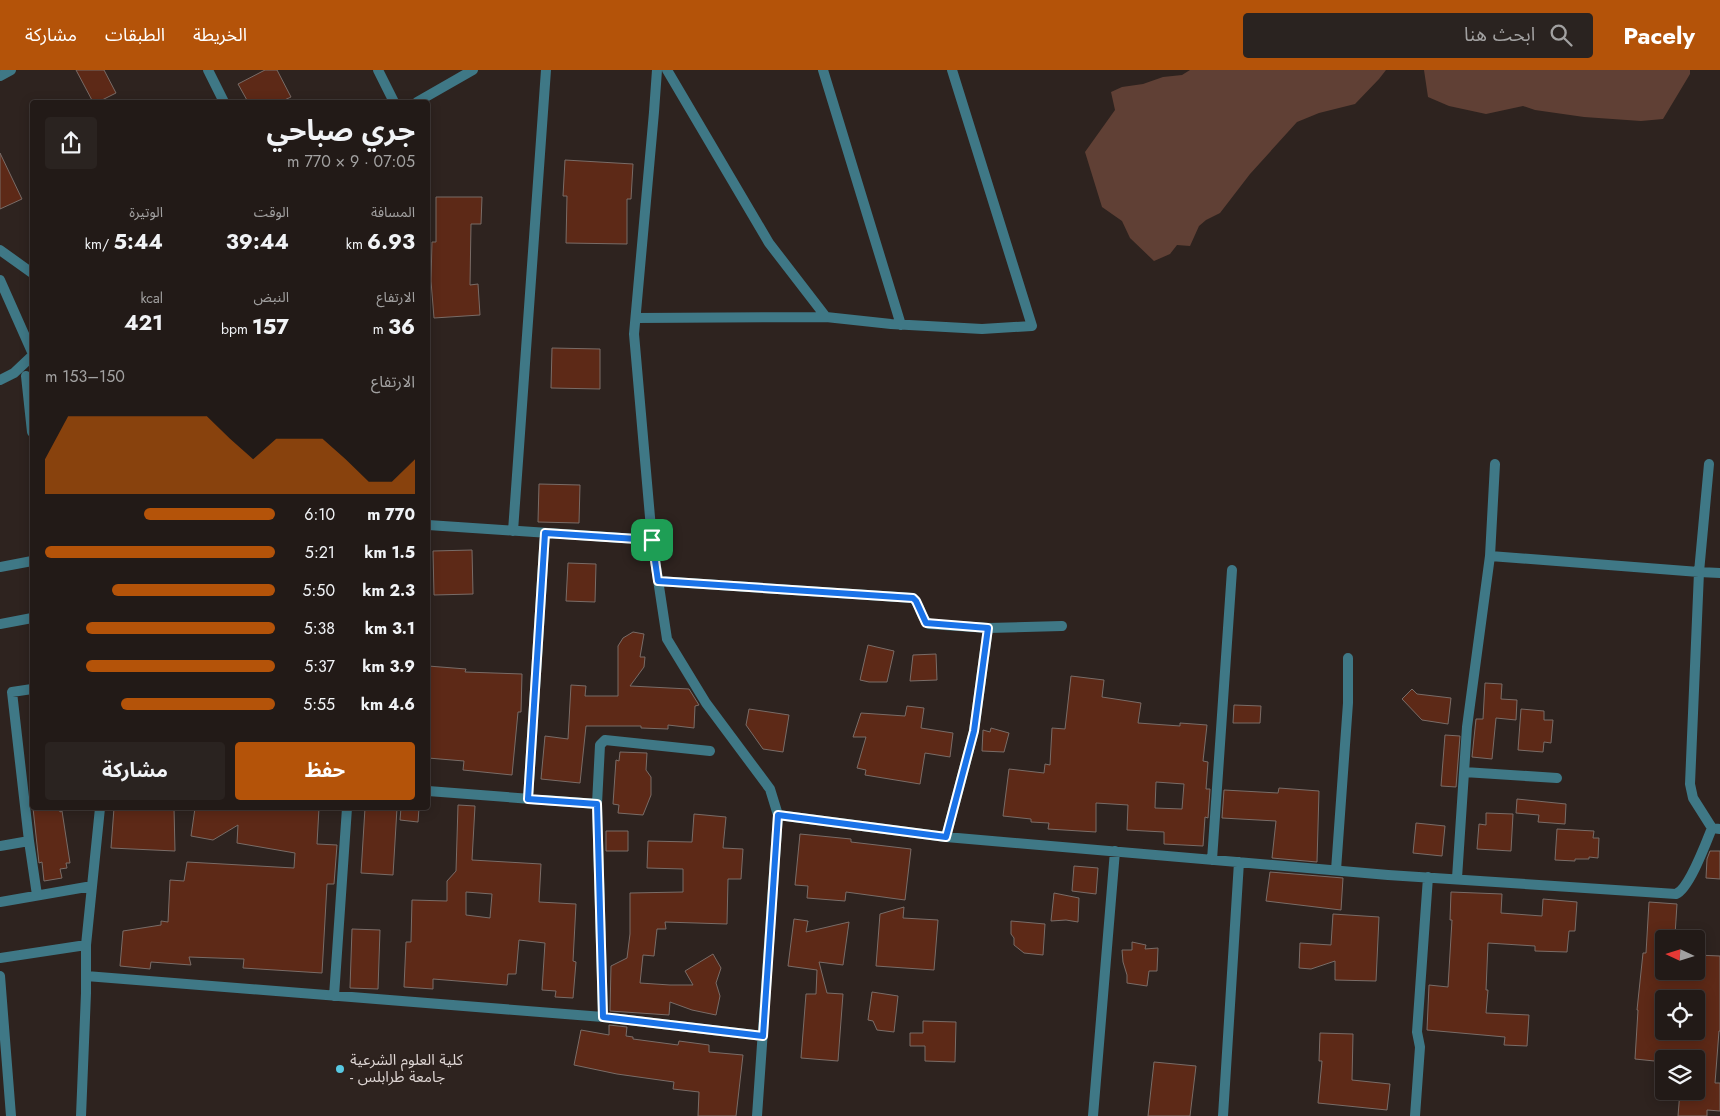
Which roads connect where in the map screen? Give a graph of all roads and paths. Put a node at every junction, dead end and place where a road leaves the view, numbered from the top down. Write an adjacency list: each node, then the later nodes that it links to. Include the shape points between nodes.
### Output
1 (11, 70): 10 (street)
2 (208, 70): 11 (street)
3 (378, 70): 12 (street)
4 (473, 70): 13 (street)
5 (546, 70): 29 (street)
6 (657, 70): 18 (street)
7 (823, 70): 19 (street)
8 (952, 70): 19 (street, via 1032,326 982,329)
9 (671, 72): 17 (street, via 769,243)
10 (0, 76)
11 (223, 100)
12 (393, 100)
13 (420, 100)
14 (0, 250): 15 (street)
15 (30, 272)
16 (0, 280): 20 (street)
17 (826, 317): 18 (street); 19 (street)
18 (636, 318): 31 (street, via 634,334)
19 (901, 325)
20 (30, 348)
21 (30, 358): 22 (street)
22 (14, 373): 23 (street); 24 (street)
23 (29, 376): 25 (street)
24 (0, 380)
25 (30, 395)
26 (1495, 464): 32 (street)
27 (1709, 464): 36 (street)
28 (430, 526): 29 (street)
29 (513, 531): 30 (street)
30 (545, 533): 31 (street); 51 (street)
31 (652, 540): 38 (street)
32 (1490, 556): 36 (street); 48 (street, via 1471,689)
33 (30, 561): 34 (street)
34 (0, 567)
35 (1232, 570): 61 (street)
36 (1699, 572): 37 (street); 56 (street, via 1690,784 1693,798)
37 (1720, 573)
38 (658, 581): 42 (street, via 913,598 926,623); 55 (street, via 667,639 706,703 770,789)
39 (30, 618): 40 (street)
40 (0, 624)
41 (1062, 626): 42 (street)
42 (988, 628): 57 (street, via 974,731)
43 (1348, 658): 63 (street, via 1348,703)
44 (30, 689): 46 (street)
45 (0, 692): 46 (street)
46 (12, 692): 58 (street)
47 (710, 751): 52 (street, via 605,740 600,745)
48 (1464, 772): 49 (street); 65 (street)
49 (1557, 778)
50 (430, 791): 51 (street)
51 (528, 799): 52 (street)
52 (597, 804): 74 (street)
53 (100, 810): 66 (street)
54 (347, 810): 73 (street)
55 (778, 815): 57 (street); 75 (street)
56 (1716, 829): 65 (street, via 1686,883 1676,894)
57 (946, 837): 60 (street)
58 (29, 841): 59 (street); 67 (street)
59 (0, 846)
60 (1115, 851): 61 (street); 79 (street)
61 (1212, 860): 62 (street)
62 (1240, 862): 63 (street); 80 (street)
63 (1336, 870): 64 (street)
64 (1428, 877): 65 (street); 81 (street, via 1417,1032 1420,1047)
65 (1457, 878)
66 (92, 886): 67 (street); 69 (street)
67 (37, 895): 68 (street)
68 (0, 902)
69 (86, 945): 70 (street); 72 (street)
70 (0, 958)
71 (0, 976): 76 (street)
72 (86, 976): 73 (street); 77 (street)
73 (334, 996): 74 (street)
74 (603, 1017): 75 (street)
75 (763, 1036): 78 (street)
76 (11, 1116)
77 (80, 1116)
78 (758, 1116)
79 (1093, 1116)
80 (1223, 1116)
81 (1415, 1116)

